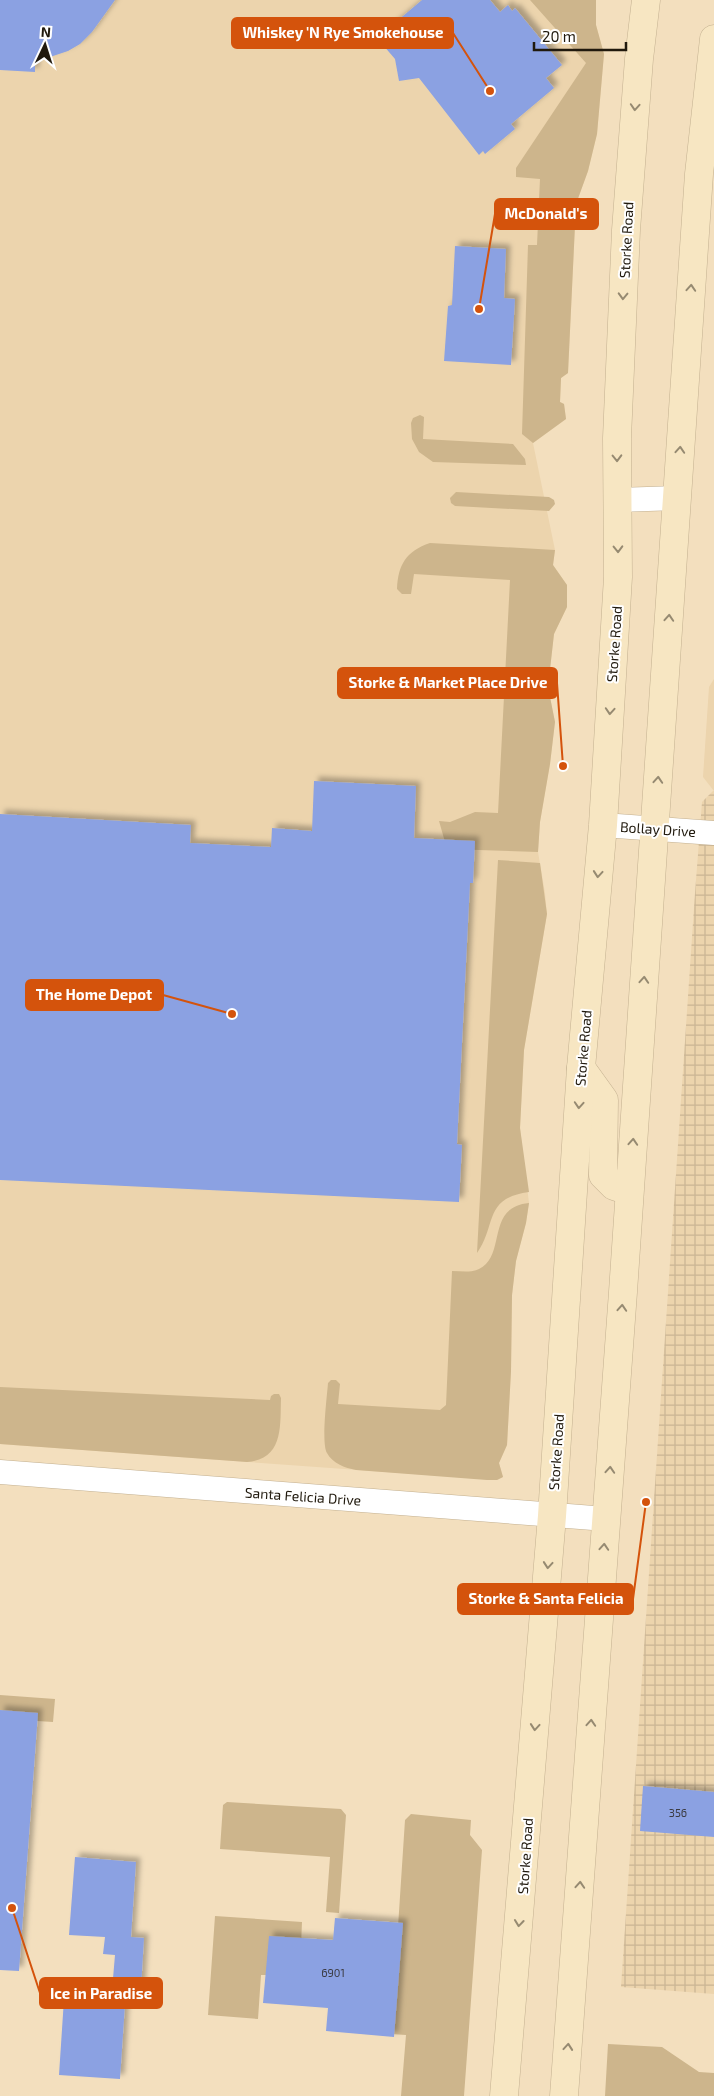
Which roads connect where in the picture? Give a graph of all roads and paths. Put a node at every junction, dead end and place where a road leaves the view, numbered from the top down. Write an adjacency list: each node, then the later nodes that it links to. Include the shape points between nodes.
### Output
1 (632, 0): 4 (main road, via 630,19)
2 (646, 0): 4 (main road, Storke Road)
3 (714, 38): 5 (main road, one-way to 3, via 699,174)
4 (639, 59): 6 (main road, Storke Road, one-way to 6, via 626,230 617,438)
5 (676, 498): 6 (street); 8 (main road, one-way to 5)
6 (618, 500): 7 (main road, Storke Road, one-way to 7, via 618,577)
7 (602, 825): 8 (street, Bollay Drive); 10 (main road, Storke Road, one-way to 10)
8 (655, 829): 9 (street, Bollay Drive); 11 (main road, one-way to 8)
9 (714, 833)
10 (581, 1068): 11 (main road, via 604,1100 603,1175 614,1186); 13 (main road, Storke Road, one-way to 13)
11 (629, 1191): 14 (main road, one-way to 11)
12 (0, 1472): 13 (street, Santa Felicia Drive)
13 (552, 1516): 14 (street, Santa Felicia Drive); 15 (main road, Storke Road, one-way to 15)
14 (606, 1519): 16 (main road, one-way to 14)
15 (504, 2096)
16 (564, 2096)

